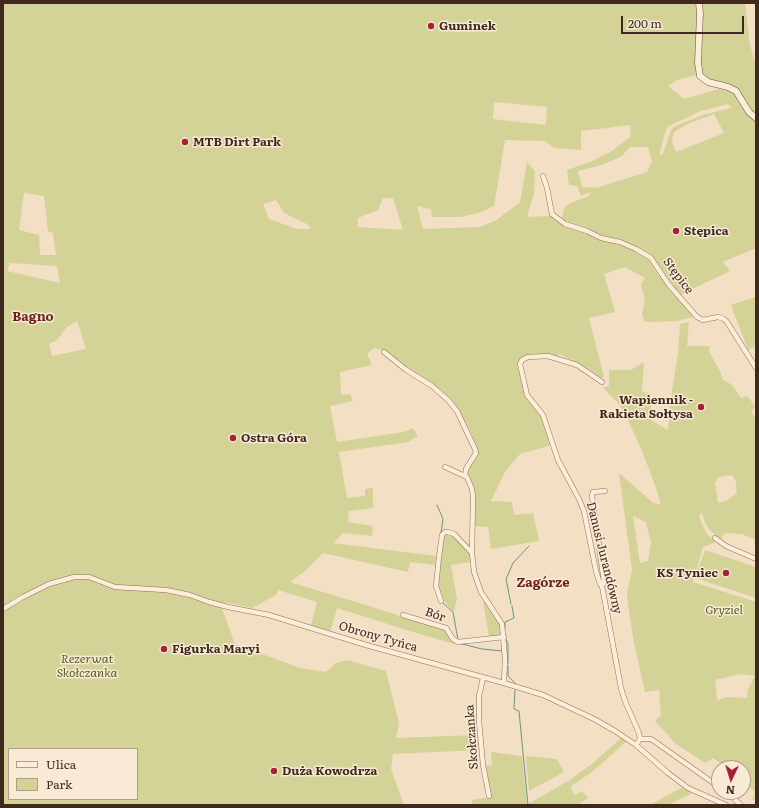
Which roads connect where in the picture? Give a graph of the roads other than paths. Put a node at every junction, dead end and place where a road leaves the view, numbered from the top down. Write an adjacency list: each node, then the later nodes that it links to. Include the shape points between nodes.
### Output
1 (699, 3): 2 (street, via 700,76 708,82 736,91)
2 (756, 118)
3 (543, 176): 5 (street, Stępice, via 552,214 565,224 636,248 651,258 697,318 703,320 718,317 727,322)
4 (384, 352): 8 (street, via 432,386 457,411 476,453 466,469)
5 (756, 368)
6 (602, 382): 13 (street, Danusi Jurandówny, via 576,365 548,356 528,357 520,364 527,395 543,416 558,460 584,511 595,567)
7 (445, 466): 8 (street)
8 (465, 476): 11 (street, via 470,483 473,496)
9 (605, 491): 13 (street, via 593,492 592,496 604,582)
10 (715, 538): 12 (street, via 726,546)
11 (472, 553): 14 (street, via 454,534 445,532 442,535 436,586); 17 (street, via 477,583 502,624)
12 (756, 559)
13 (602, 586): 20 (street, Danusi Jurandówny, via 621,688)
14 (441, 602)
15 (3, 609): 18 (street, Obrony Tyńca, via 49,584 74,577 89,577 115,587 166,590 269,615)
16 (403, 615): 17 (street, Bór, via 446,628 452,639 458,642)
17 (504, 637): 19 (street)
18 (482, 678): 19 (street, Obrony Tyńca); 23 (street, Skołczanka, via 479,721)
19 (504, 682): 21 (street, Obrony Tyńca, via 543,695 594,719)
20 (640, 739): 21 (street); 22 (street, via 651,739)
21 (636, 745): 24 (street, Obrony Tyńca, via 688,788)
22 (711, 781)
23 (489, 796)
24 (726, 805)

